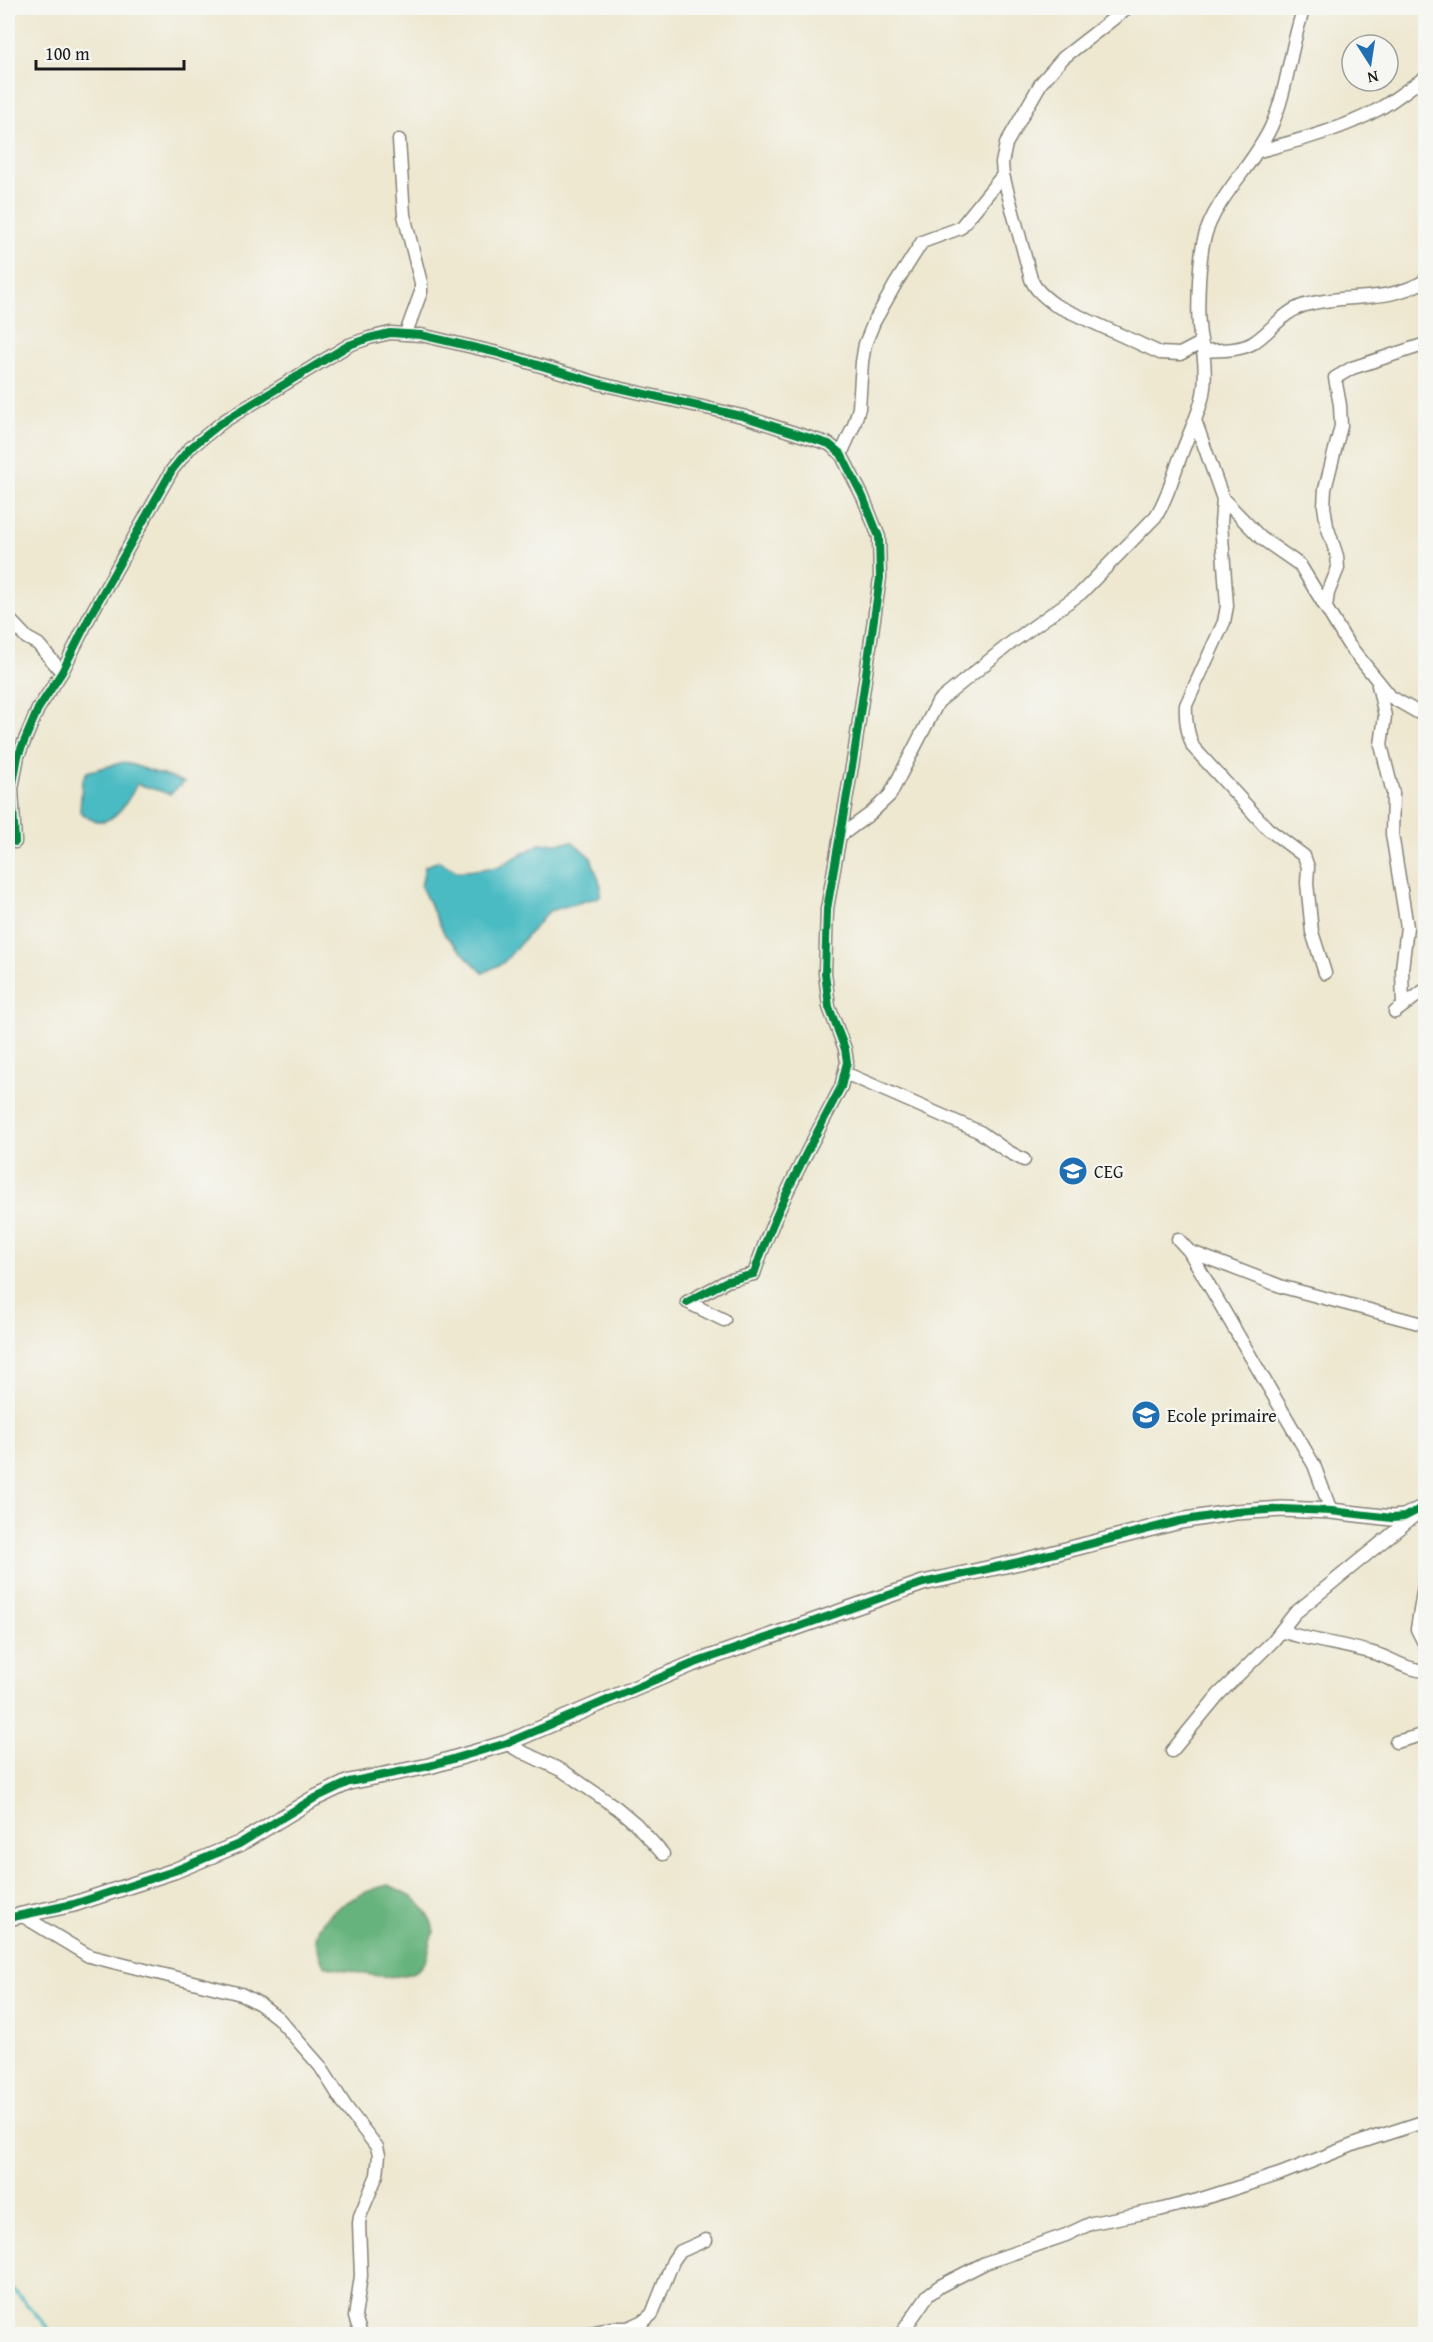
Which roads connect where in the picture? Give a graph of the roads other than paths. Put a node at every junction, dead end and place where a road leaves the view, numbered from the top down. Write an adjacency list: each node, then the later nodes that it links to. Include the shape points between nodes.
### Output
1 (1126, 8): 6 (street, via 1064,58 1041,83 1006,144)
2 (1304, 8): 5 (street, via 1295,30 1278,110)
3 (1425, 77): 5 (street, via 1367,116)
4 (399, 140): 8 (street, via 404,215 422,283)
5 (1259, 151): 10 (street, via 1221,203 1203,238 1197,306)
6 (1003, 175): 10 (street, via 1031,279 1044,297 1160,353 1180,354); 12 (street, via 960,228 922,242 896,282 865,344 859,408)
7 (1425, 280): 10 (street, via 1386,295 1302,306 1283,316 1252,344)
8 (406, 333): 12 (street, via 742,416 817,438); 16 (street, via 349,345 224,421 189,449 172,470)
9 (1425, 344): 14 (street, via 1352,368 1335,378 1341,426 1325,489 1324,516 1338,568)
10 (1202, 347): 11 (street, via 1206,367 1204,393)
11 (1196, 423): 13 (street); 19 (street, via 1156,516 1081,593 938,702 890,795)
12 (841, 454): 19 (street, via 879,537 880,578)
13 (1223, 499): 14 (street, via 1261,538 1299,565); 21 (street, via 1227,606 1224,622 1186,705 1187,733 1192,747 1254,814 1279,839 1304,856 1312,932)
14 (1326, 607): 17 (street)
15 (8, 618): 16 (street)
16 (62, 672): 20 (street, via 38,709 18,756 12,789)
17 (1376, 680): 18 (street, via 1391,697); 22 (street, via 1385,716 1382,752 1393,793 1392,834 1407,921 1399,1009)
18 (1425, 717)
19 (840, 836): 23 (street, via 827,909 825,973 829,1007 845,1049)
20 (15, 842)
21 (1325, 973)
22 (1425, 989)
23 (845, 1073): 24 (street, via 980,1132); 27 (street, via 792,1180 754,1274 727,1281 687,1302)
24 (1024, 1160)
25 (1178, 1239): 26 (street)
26 (1189, 1251): 28 (street, via 1283,1287); 30 (street, via 1314,1465)
27 (724, 1320)
28 (1425, 1325)
29 (1424, 1508): 30 (street, via 1392,1518); 32 (street, via 1294,1613)
30 (1331, 1511): 36 (street, via 1235,1512 1180,1521 923,1583 692,1664)
31 (1425, 1574): 33 (street, via 1417,1629)
32 (1281, 1631): 34 (street, via 1376,1653 1404,1668); 38 (street, via 1219,1694)
33 (1425, 1647)
34 (1425, 1671)
35 (1425, 1734): 37 (street)
36 (507, 1743): 39 (street, via 564,1771 617,1808); 40 (street, via 429,1766 349,1782 239,1844 174,1871 74,1904)
37 (1396, 1743)
38 (1172, 1751)
39 (663, 1854)
40 (23, 1916): 41 (street); 44 (street, via 89,1956 251,1998 291,2030 372,2139 379,2155 377,2175 359,2224 361,2276 355,2317)
41 (8, 1918)
42 (1425, 2121): 46 (street, via 1280,2174 1160,2210 1092,2223 985,2263 928,2295)
43 (706, 2240): 45 (street, via 679,2253 652,2314 645,2321 628,2328)
44 (362, 2334)
45 (586, 2334)
46 (901, 2334)

